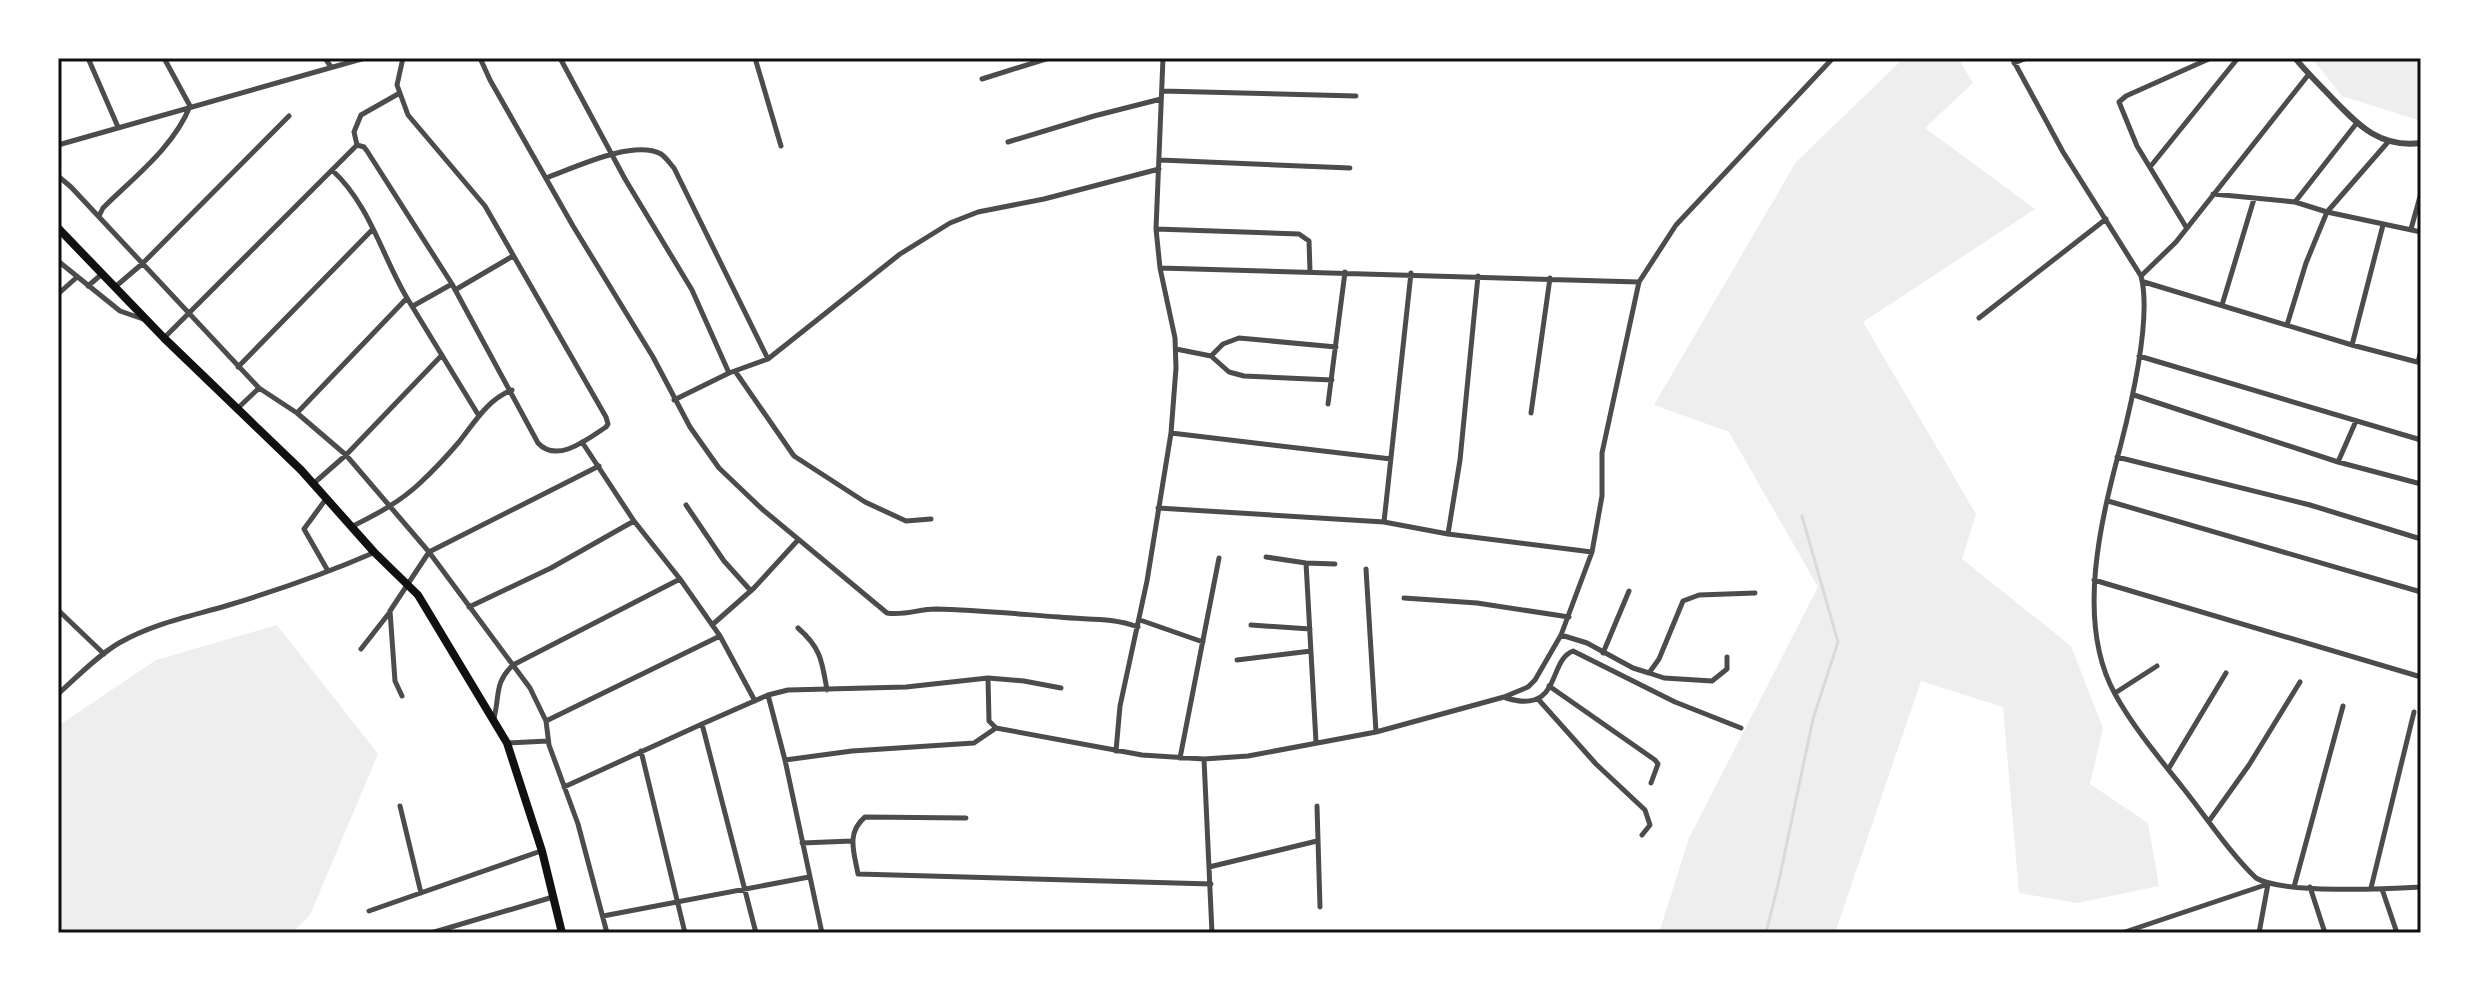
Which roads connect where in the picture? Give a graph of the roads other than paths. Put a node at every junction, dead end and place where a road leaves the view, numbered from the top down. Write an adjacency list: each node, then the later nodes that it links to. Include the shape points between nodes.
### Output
1 (88, 58): 27 (street)
2 (164, 58): 24 (street)
3 (325, 58): 17 (street)
4 (365, 58): 17 (street)
5 (403, 58): 21 (street)
6 (480, 58): 41 (street)
7 (560, 58): 34 (street)
8 (755, 58): 33 (street)
9 (1049, 58): 19 (street)
10 (1163, 58): 20 (street)
11 (1833, 58): 68 (street, via 1676,225)
12 (2027, 58): 16 (street)
13 (2211, 58): 36 (street, via 2119,102)
14 (2238, 58): 36 (street)
15 (2295, 58): 18 (street)
16 (2013, 61): 48 (street)
17 (331, 67): 24 (street)
18 (2309, 74): 26 (street); 43 (street)
19 (982, 79)
20 (1162, 91): 22 (street); 23 (street)
21 (399, 94): 32 (street, via 361,115 354,132); 56 (street, via 425,138 485,206)
22 (1356, 96)
23 (1161, 99): 28 (street); 35 (street)
24 (190, 106): 27 (street); 47 (street, via 172,137)
25 (289, 116): 58 (street)
26 (2356, 124): 29 (street); 45 (street)
27 (118, 127): 31 (street)
28 (1008, 142)
29 (2388, 142): 30 (street); 46 (street)
30 (2421, 143)
31 (58, 145)
32 (357, 145): 39 (street); 71 (street, via 367,151)
33 (781, 146)
34 (614, 153): 41 (street); 88 (street, via 647,150 667,159); 91 (street)
35 (1160, 160): 37 (street); 38 (street)
36 (2150, 167): 50 (street)
37 (1350, 168)
38 (1159, 169): 52 (street); 88 (street, via 950,223 900,254)
39 (332, 170): 54 (street, via 356,197); 76 (street)
40 (58, 176): 47 (street)
41 (546, 178): 96 (street)
42 (2421, 193): 53 (street)
43 (2212, 194): 44 (street); 50 (street)
44 (2254, 199): 45 (street); 74 (street)
45 (2295, 202): 46 (street)
46 (2327, 212): 49 (street); 79 (street)
47 (99, 216): 58 (street)
48 (2106, 219): 67 (street); 77 (street)
49 (2383, 225): 53 (street); 81 (street)
50 (2186, 227): 67 (street)
51 (58, 228): 63 (main road)
52 (1156, 229): 59 (street); 60 (street, via 1299,234 1309,241)
53 (2411, 229): 55 (street)
54 (372, 230): 73 (street); 90 (street)
55 (2421, 232)
56 (513, 256): 71 (street); 105 (street, via 608,424)
57 (58, 261): 65 (street)
58 (142, 264): 70 (street); 76 (street)
59 (1160, 268): 60 (street); 83 (street)
60 (1310, 271): 61 (street)
61 (1345, 272): 62 (street); 82 (street)
62 (1411, 273): 64 (street); 108 (street)
63 (102, 274): 69 (street); 70 (main road)
64 (1478, 276): 66 (street); 122 (street)
65 (76, 278): 69 (street); 72 (street)
66 (1550, 278): 68 (street); 100 (street)
67 (2142, 279): 74 (street); 87 (street)
68 (1639, 282): 127 (street, via 1602,453 1602,496)
69 (88, 286): 78 (street, via 120,311)
70 (115, 287): 78 (main road)
71 (454, 287): 75 (street); 94 (street)
72 (58, 294)
73 (407, 298): 75 (street); 99 (street)
74 (2222, 305): 79 (street)
75 (413, 306): 85 (street)
76 (188, 314): 80 (street); 90 (street)
77 (1979, 318)
78 (147, 321): 80 (main road)
79 (2287, 325): 81 (street)
80 (164, 338): 98 (main road)
81 (2352, 345): 89 (street)
82 (1336, 347): 86 (street, via 1239,338); 92 (street)
83 (1176, 349): 86 (street); 103 (street)
84 (2421, 350): 89 (street)
85 (442, 355): 101 (street); 106 (street)
86 (1211, 356): 92 (street, via 1229,372 1244,376)
87 (2139, 356): 95 (street); 102 (street)
88 (768, 359): 91 (street)
89 (2419, 362)
90 (238, 367): 93 (street)
91 (732, 372): 96 (street); 118 (street, via 794,456 865,502 906,521)
92 (1332, 380): 97 (street)
93 (259, 388): 98 (street); 99 (street)
94 (512, 390): 101 (street); 105 (street, via 543,449 553,452)
95 (2134, 395): 107 (street); 109 (street)
96 (674, 400): 124 (street, via 719,468)
97 (1328, 404)
98 (237, 409): 111 (main road)
99 (297, 413): 106 (street)
100 (1531, 413)
101 (479, 416): 116 (street, via 420,483)
102 (2356, 421): 104 (street); 109 (street)
103 (1171, 433): 108 (street); 117 (street)
104 (2421, 440)
105 (582, 442): 110 (street)
106 (346, 455): 111 (street); 116 (street)
107 (2117, 457): 114 (street); 123 (street)
108 (1391, 459): 120 (street)
109 (2338, 462): 112 (street)
110 (599, 466): 119 (street); 126 (street)
111 (313, 484): 113 (main road)
112 (2421, 484)
113 (326, 498): 121 (main road); 133 (street, via 304,529)
114 (2108, 501): 135 (street); 139 (street)
115 (686, 505): 137 (street)
116 (389, 508): 121 (street); 126 (street)
117 (1158, 508): 120 (street); 146 (street)
118 (931, 519)
119 (634, 521): 134 (street); 142 (street)
120 (1384, 522): 122 (street)
121 (352, 527): 125 (main road)
122 (1448, 534): 127 (street)
123 (2421, 539)
124 (798, 540): 137 (street); 146 (street, via 887,613 1004,611)
125 (374, 552): 133 (street); 136 (main road)
126 (429, 552): 136 (street); 142 (street)
127 (1592, 552): 145 (street)
128 (1266, 557): 130 (street)
129 (1219, 558): 153 (street)
130 (1306, 563): 131 (street); 150 (street)
131 (1335, 564)
132 (1366, 569): 184 (street)
133 (328, 571): 157 (street, via 162,623)
134 (680, 579): 147 (street); 160 (street)
135 (2094, 580): 164 (street); 170 (street, via 2097,642)
136 (409, 586): 144 (street); 179 (main road)
137 (751, 591): 147 (street)
138 (1629, 591): 156 (street)
139 (2421, 592)
140 (1755, 593): 162 (street, via 1699,595 1683,601)
141 (1404, 598): 145 (street)
142 (469, 607): 160 (street)
143 (58, 610): 157 (street)
144 (390, 611): 154 (street); 173 (street, via 395,681)
145 (1569, 617): 151 (street)
146 (1139, 624): 153 (street); 189 (street)
147 (712, 625): 152 (street)
148 (1251, 625): 150 (street)
149 (798, 628): 169 (street, via 822,658)
150 (1310, 629): 155 (street)
151 (1561, 635): 156 (street); 174 (street, via 1535,680)
152 (720, 636): 176 (street); 180 (street)
153 (1203, 642): 190 (street)
154 (361, 649)
155 (1311, 651): 159 (street); 186 (street)
156 (1603, 653): 162 (street)
157 (104, 654): 171 (street)
158 (1727, 657): 162 (street, via 1727,669 1712,681)
159 (1237, 660)
160 (513, 665): 179 (street, via 498,683); 180 (street)
161 (2157, 666): 170 (street)
162 (1649, 673)
163 (2226, 673): 193 (street)
164 (2421, 677)
165 (988, 678): 168 (street); 169 (street); 182 (street, via 989,721)
166 (2300, 682): 199 (street)
167 (1549, 686): 175 (street); 183 (street, via 1565,655 1573,651); 194 (street, via 1655,760)
168 (1061, 688)
169 (827, 690): 172 (street)
170 (2115, 693): 193 (street)
171 (58, 694)
172 (768, 695): 176 (street); 192 (street)
173 (402, 696)
174 (1504, 697): 175 (street); 184 (street)
175 (1538, 699): 200 (street, via 1645,810 1650,825)
176 (755, 701): 181 (street)
177 (2343, 706): 209 (street)
178 (2414, 712): 212 (street)
179 (494, 719): 187 (main road)
180 (546, 721): 185 (street)
181 (702, 724): 188 (street); 214 (street)
182 (996, 728): 189 (street); 192 (street, via 974,743)
183 (1741, 728)
184 (1376, 732): 186 (street)
185 (548, 741): 187 (street); 195 (street)
186 (1316, 742): 191 (street)
187 (507, 743): 204 (main road)
188 (641, 751): 195 (street); 217 (street)
189 (1116, 751): 190 (street)
190 (1180, 758): 191 (street)
191 (1204, 759): 205 (street)
192 (785, 760): 203 (street)
193 (2168, 769): 199 (street)
194 (1651, 783)
195 (564, 787): 220 (street)
196 (400, 806): 215 (street)
197 (1317, 806): 202 (street)
198 (966, 818): 201 (street, via 865,817 855,825)
199 (2209, 821): 208 (street, via 2251,874)
200 (1642, 835)
201 (852, 841): 203 (street); 207 (street, via 858,874)
202 (1317, 841): 205 (street); 218 (street)
203 (802, 843): 206 (street)
204 (542, 851): 215 (street); 216 (main road)
205 (1209, 867): 207 (street)
206 (809, 877): 214 (street); 226 (street)
207 (1211, 884): 227 (street)
208 (2268, 884): 209 (street); 228 (street); 229 (street)
209 (2294, 887): 210 (street)
210 (2310, 887): 212 (street); 230 (street)
211 (2421, 887): 213 (street)
212 (2371, 888): 213 (street)
213 (2382, 889): 231 (street)
214 (745, 890): 217 (street); 225 (street)
215 (421, 893): 219 (street)
216 (554, 896): 221 (street); 222 (main road)
217 (679, 903): 220 (street); 224 (street)
218 (1320, 907)
219 (369, 911)
220 (603, 916): 223 (street)
221 (431, 933)
222 (562, 933)
223 (607, 933)
224 (685, 933)
225 (756, 933)
226 (822, 933)
227 (1212, 933)
228 (2122, 933)
229 (2259, 933)
230 (2325, 933)
231 (2397, 933)

